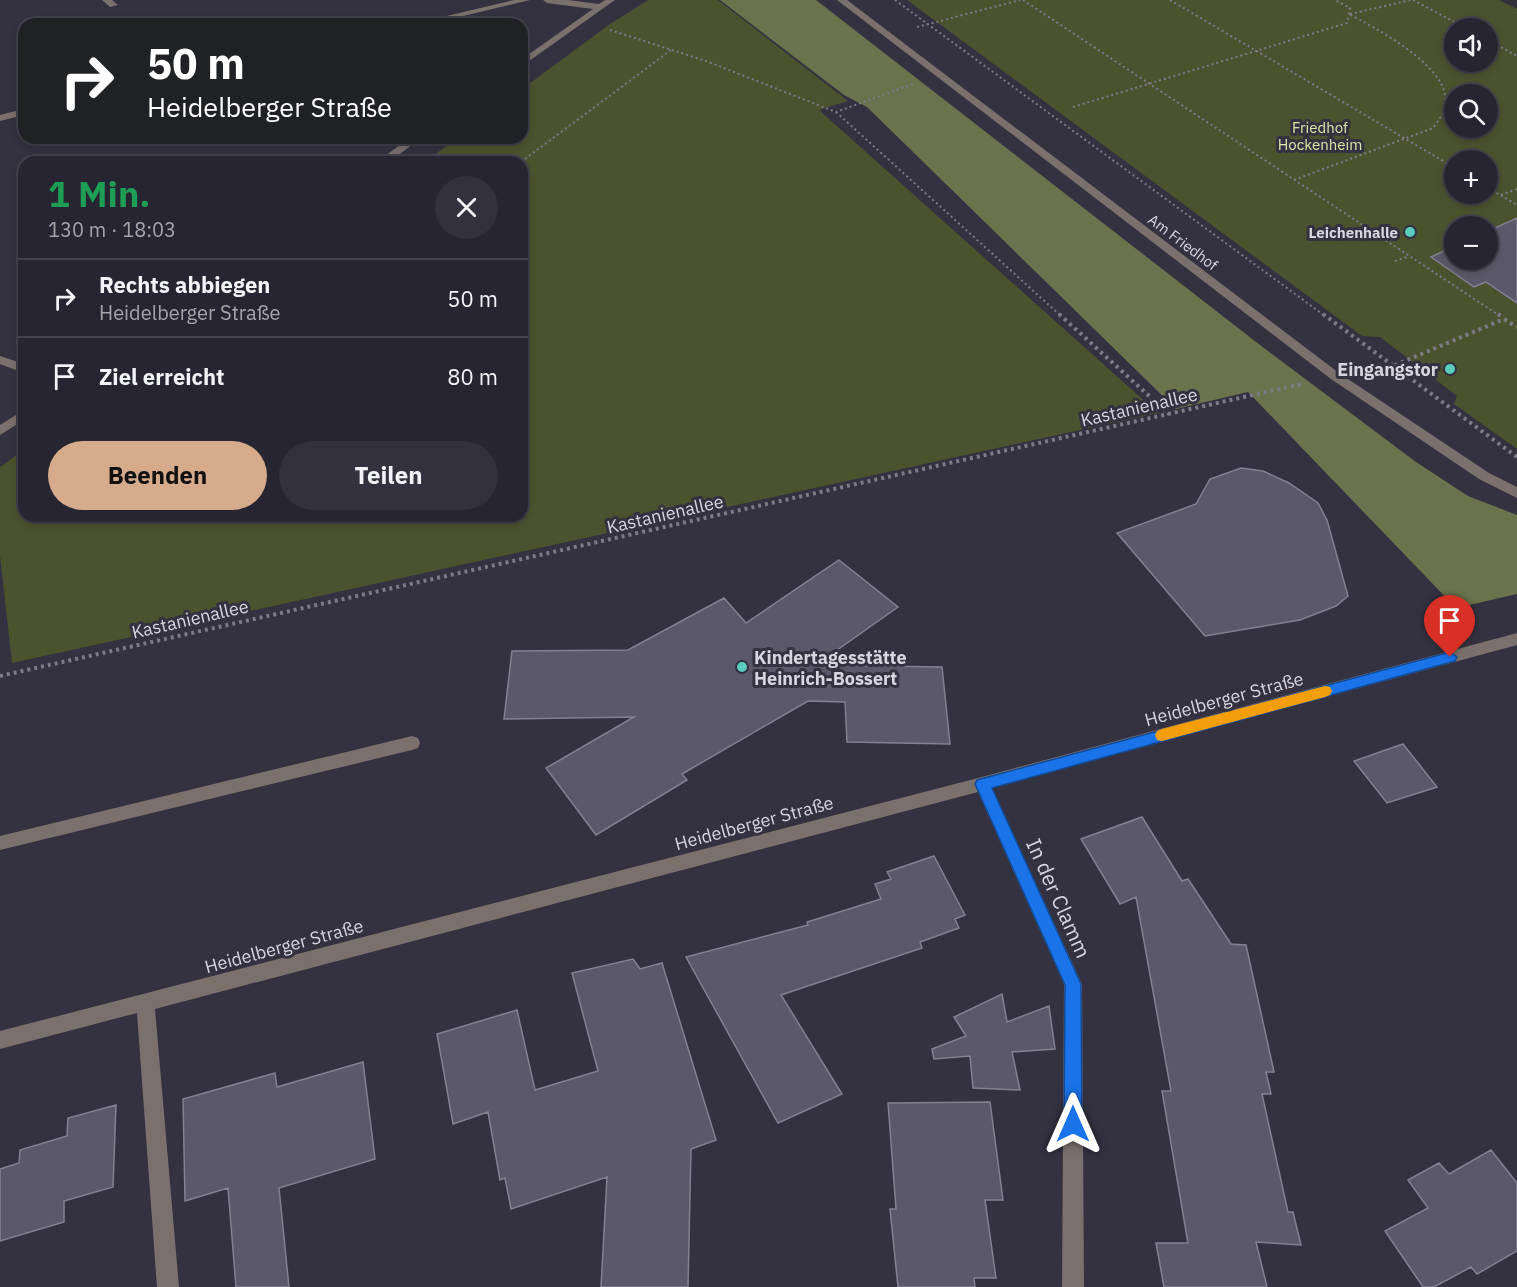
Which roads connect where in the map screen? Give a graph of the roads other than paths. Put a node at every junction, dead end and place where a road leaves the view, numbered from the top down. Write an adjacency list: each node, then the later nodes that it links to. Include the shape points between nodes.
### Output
1 (526, 0): 6 (street)
2 (547, 0): 5 (street)
3 (611, 0): 5 (street)
4 (841, 0): 16 (street, Am Friedhof, via 1335,376 1484,476)
5 (601, 7): 7 (street)
6 (445, 18)
7 (528, 59)
8 (18, 114): 9 (street)
9 (0, 118)
10 (408, 144): 11 (street)
11 (390, 156)
12 (0, 360): 13 (street)
13 (18, 367)
14 (18, 418): 15 (street)
15 (0, 431)
16 (1517, 493)
17 (1517, 639): 19 (street, Heidelberger Straße)
18 (412, 743): 20 (street)
19 (982, 784): 21 (street, Heidelberger Straße); 24 (street, In der Clamm, via 1073,984)
20 (0, 843)
21 (145, 1002): 22 (street, Heidelberger Straße); 23 (street)
22 (0, 1040)
23 (168, 1287)
24 (1073, 1287)

